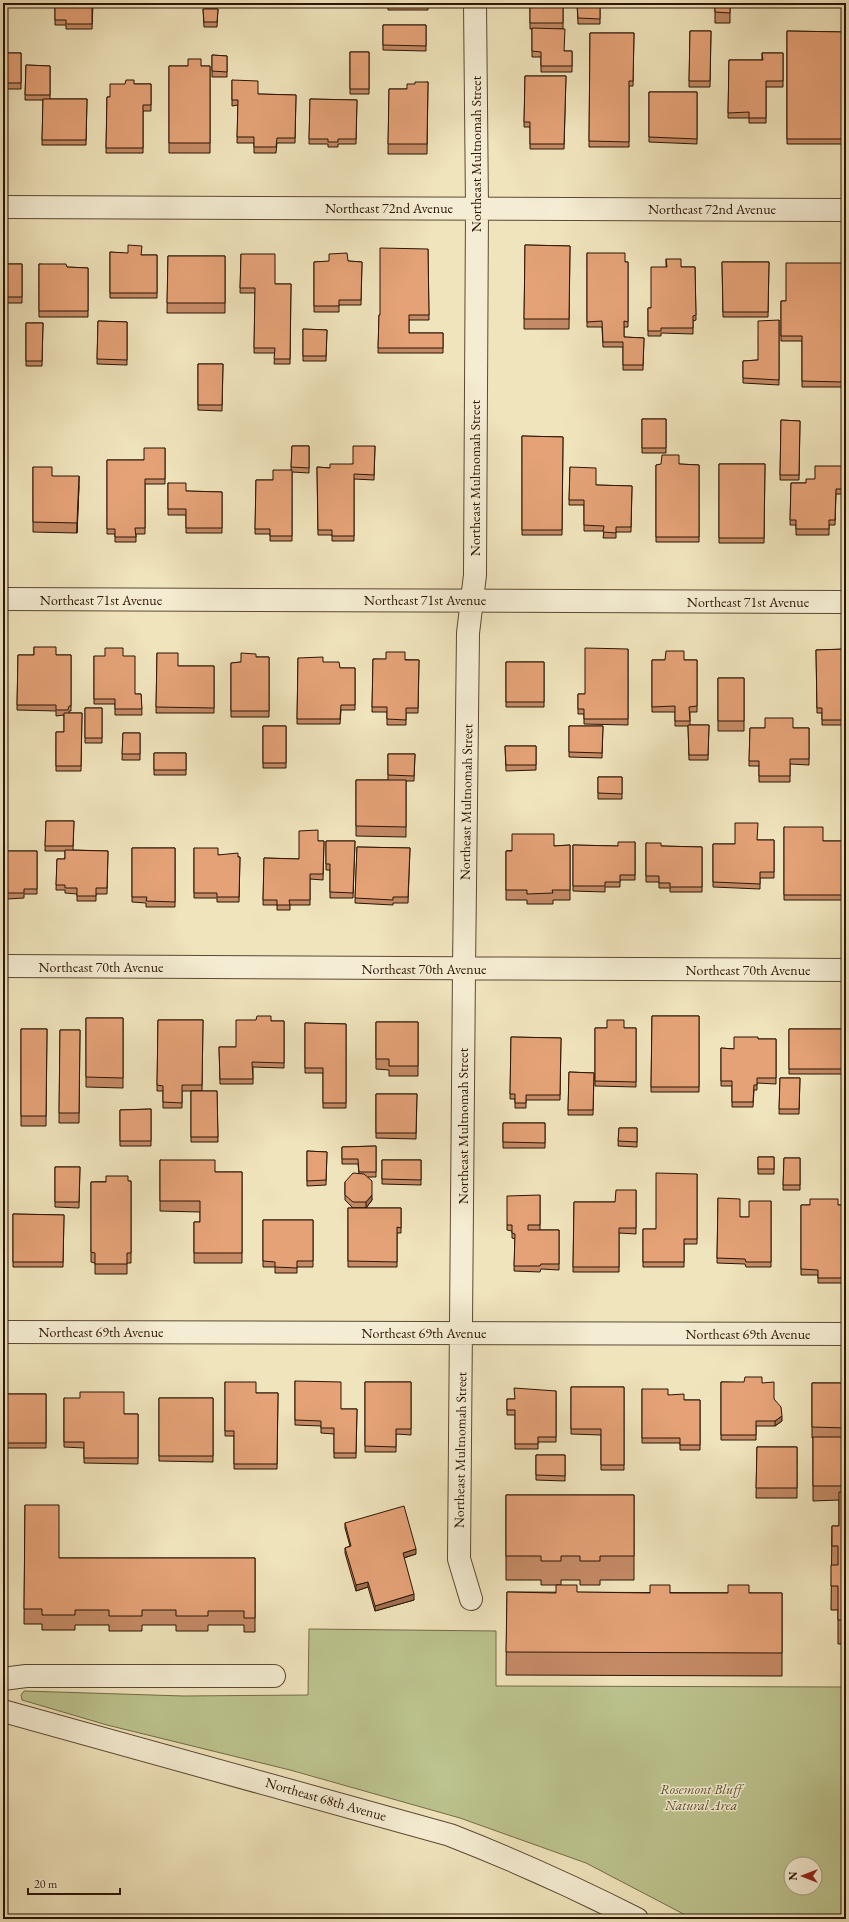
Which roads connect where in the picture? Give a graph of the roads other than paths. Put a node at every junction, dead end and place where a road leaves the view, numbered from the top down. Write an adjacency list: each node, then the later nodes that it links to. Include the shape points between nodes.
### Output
1 (475, 3): 3 (street, Northeast Multnomah Street)
2 (3, 207): 3 (street, Northeast 72nd Avenue)
3 (477, 208): 4 (street, Northeast 72nd Avenue); 6 (street, Northeast Multnomah Street, via 475,575)
4 (846, 210)
5 (3, 599): 6 (street, Northeast 71st Avenue)
6 (472, 600): 7 (street, Northeast 71st Avenue); 9 (street, Northeast Multnomah Street, via 468,633)
7 (846, 602)
8 (3, 966): 9 (street, Northeast 70th Avenue)
9 (464, 969): 10 (street, Northeast 70th Avenue); 12 (street, Northeast Multnomah Street)
10 (846, 970)
11 (3, 1332): 12 (street, Northeast 69th Avenue)
12 (462, 1333): 13 (street, Northeast 69th Avenue); 14 (street, Northeast Multnomah Street, via 460,1559)
13 (846, 1334)
14 (471, 1599)
15 (274, 1676): 16 (street, via 26,1676)
16 (3, 1679)
17 (3, 1710): 18 (street, Northeast 68th Avenue, via 450,1835 584,1891)
18 (637, 1919)

